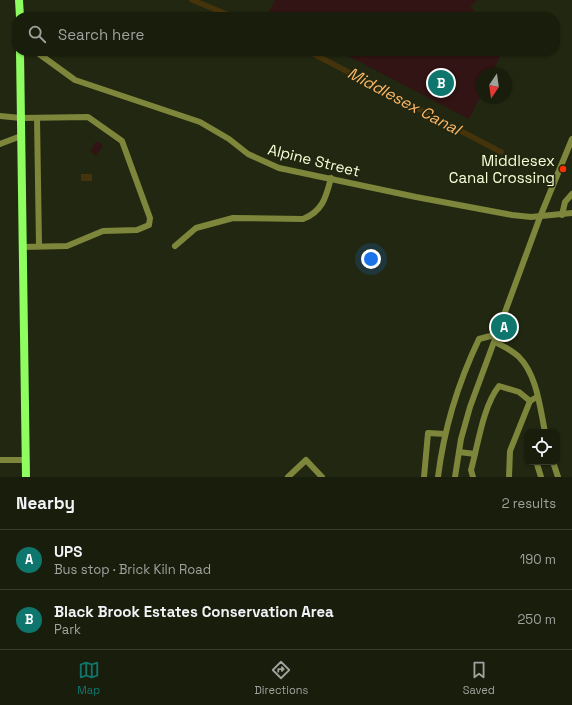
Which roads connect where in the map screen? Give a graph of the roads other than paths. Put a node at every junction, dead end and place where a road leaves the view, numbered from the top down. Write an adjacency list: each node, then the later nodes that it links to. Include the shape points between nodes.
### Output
1 (19, 0): 2 (main road)
2 (20, 12)
3 (20, 56): 6 (main road)
4 (42, 56): 11 (street, Alpine Street, via 75,80 210,127 263,162 286,170)
5 (0, 116): 6 (street)
6 (21, 118): 7 (street); 8 (main road)
7 (37, 118): 16 (street); 16 (street, via 88,117 122,140 150,218 148,225 137,230 103,230 67,246)
8 (21, 136): 10 (street); 18 (main road)
9 (572, 139): 15 (street)
10 (0, 144)
11 (331, 178): 15 (street, Alpine Street, via 479,209); 17 (street, via 325,202 312,216 303,219 233,218 196,228)
12 (572, 194): 14 (street, via 565,202)
13 (572, 213): 14 (street, Alpine Street)
14 (562, 215): 15 (street, Alpine Street)
15 (540, 217): 19 (street)
16 (39, 246): 18 (street)
17 (175, 246)
18 (23, 247): 28 (main road)
19 (498, 334): 20 (street); 24 (street, via 479,339 451,407)
20 (495, 342): 21 (street, via 509,349 524,364); 25 (street, via 466,421)
21 (537, 396): 22 (street); 23 (street)
22 (530, 401): 26 (street, via 519,392 499,386 486,413); 38 (street, via 510,451)
23 (544, 429)
24 (445, 434): 34 (street, via 428,433); 35 (street)
25 (458, 452): 26 (street); 36 (street)
26 (476, 454): 37 (street)
27 (0, 460): 28 (street)
28 (26, 460): 31 (main road)
29 (537, 465): 39 (street)
30 (554, 465): 40 (street)
31 (26, 477)
32 (288, 477): 33 (street, via 306,460)
33 (322, 477)
34 (424, 477)
35 (438, 477)
36 (455, 477)
37 (473, 477)
38 (509, 477)
39 (541, 477)
40 (558, 477)

